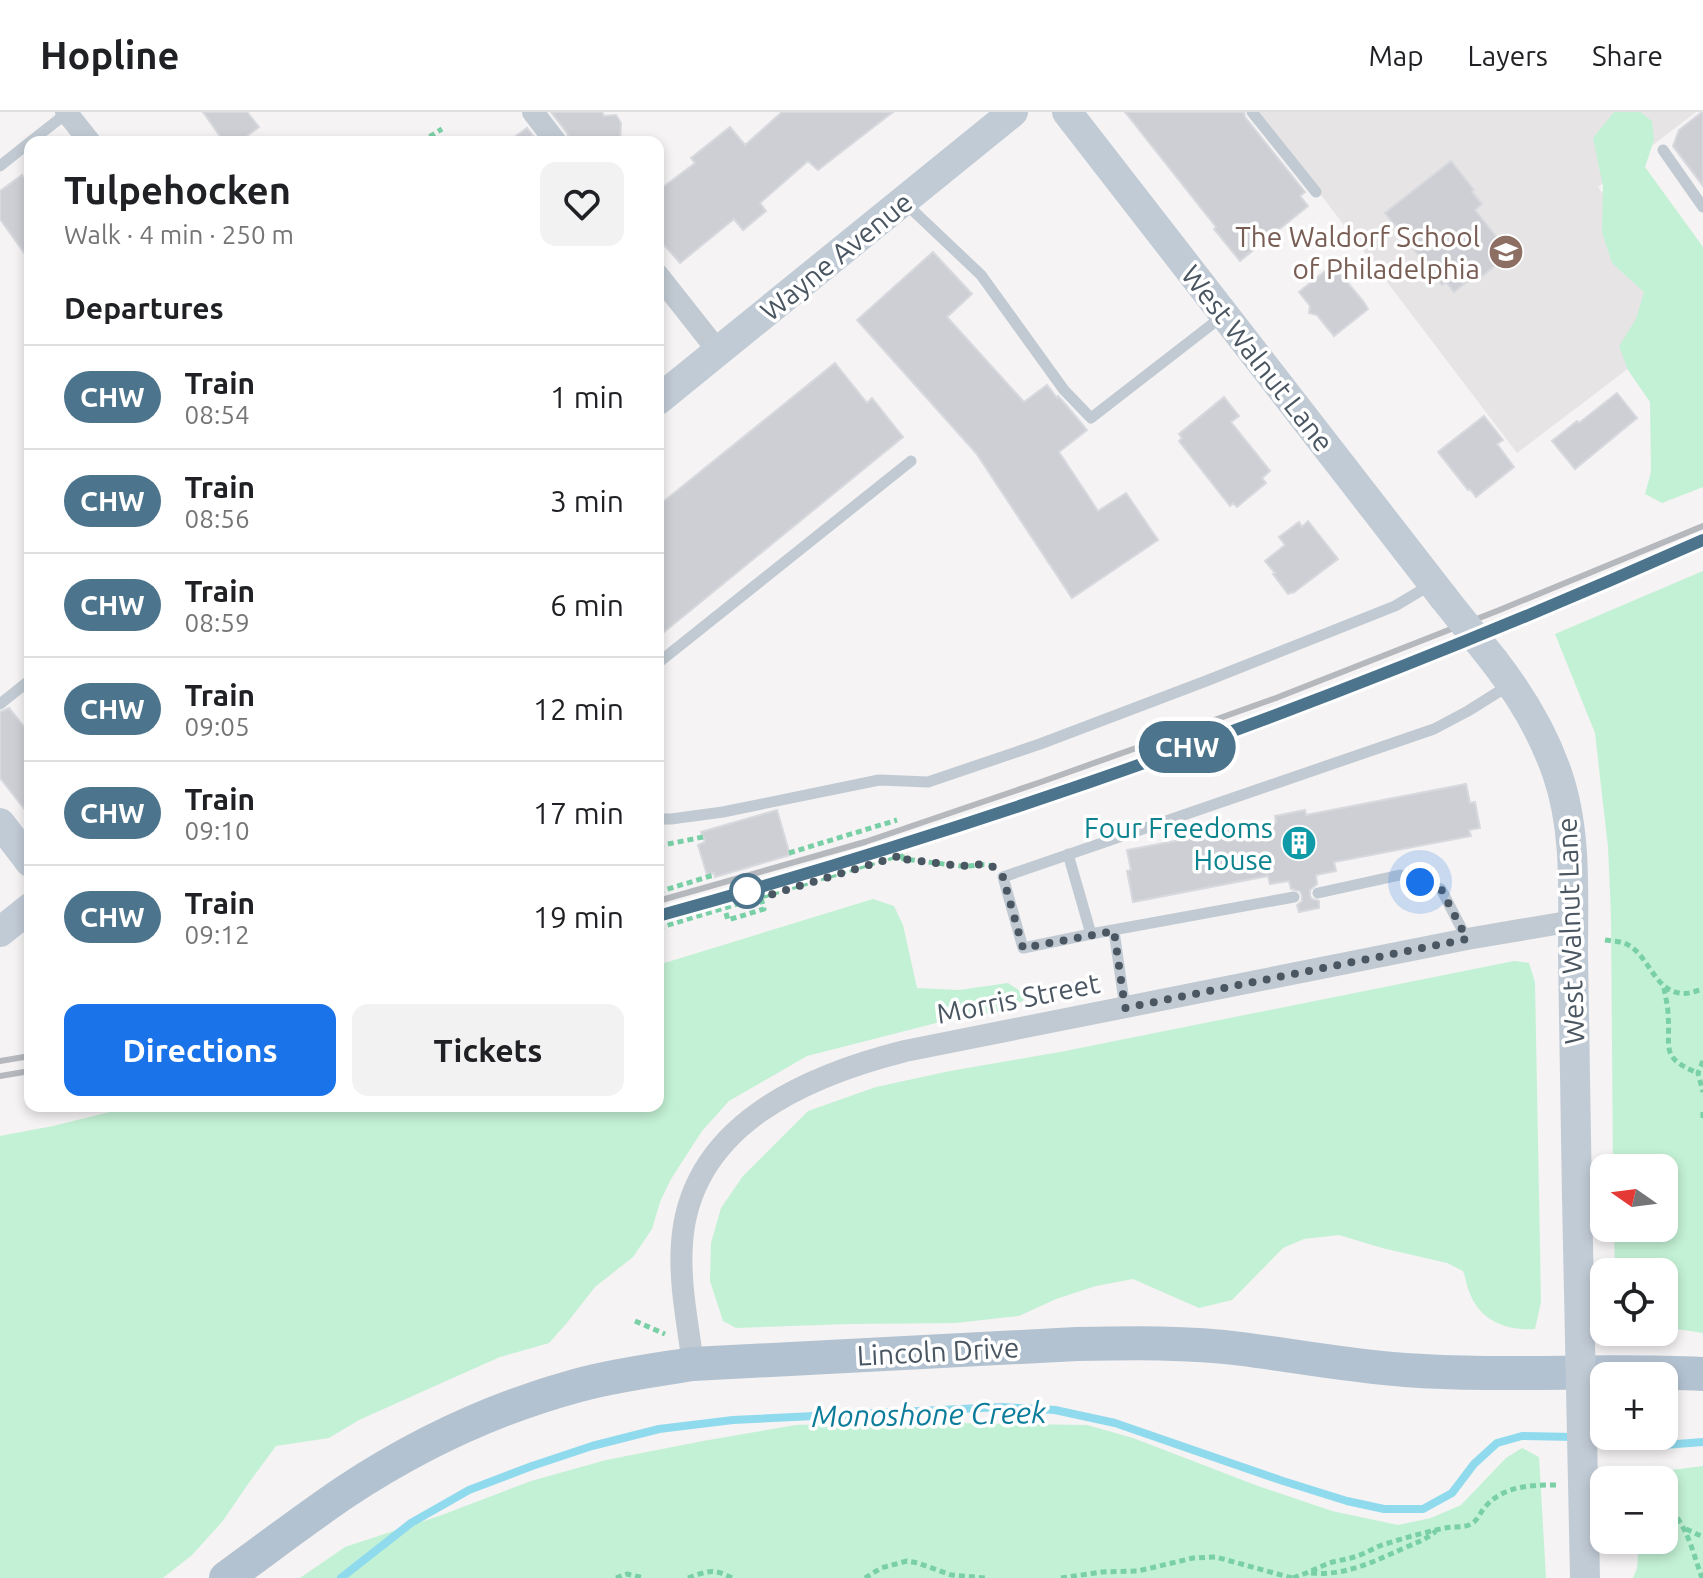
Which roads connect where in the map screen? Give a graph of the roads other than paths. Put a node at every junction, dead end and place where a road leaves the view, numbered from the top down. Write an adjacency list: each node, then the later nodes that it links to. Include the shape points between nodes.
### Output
1 (533, 112): 8 (street)
2 (1013, 112): 13 (street, Wayne Avenue)
3 (1067, 112): 16 (street, West Walnut Lane)
4 (1252, 112): 12 (lane)
5 (67, 113): 6 (lane); 7 (street)
6 (38, 136)
7 (85, 136)
8 (551, 136)
9 (24, 147): 11 (lane)
10 (1663, 150): 14 (lane)
11 (0, 166)
12 (1316, 192)
13 (904, 201): 16 (lane, via 981,275 1064,390 1091,418); 17 (street, Wayne Avenue)
14 (1703, 207)
15 (664, 283): 17 (street)
16 (1224, 315): 20 (street, West Walnut Lane)
17 (718, 351): 18 (street, Wayne Avenue)
18 (664, 395)
19 (911, 461): 21 (lane)
20 (1439, 591): 22 (street, West Walnut Lane, bridge); 25 (lane, via 928,782 879,780)
21 (664, 658)
22 (1503, 673): 28 (lane, via 1468,711 1434,729); 32 (street, West Walnut Lane, via 1529,712 1558,774 1570,833)
23 (24, 685): 24 (lane)
24 (0, 704)
25 (664, 819)
26 (0, 823): 27 (street)
27 (24, 854)
28 (1068, 854): 35 (lane); 35 (lane, via 1003,877 1023,948)
29 (1318, 893): 36 (lane, via 1400,875 1441,889)
30 (1294, 897): 33 (lane)
31 (24, 913): 34 (street)
32 (1573, 921): 36 (street, Morris Street); 41 (street, West Walnut Lane, bridge)
33 (1114, 931): 35 (lane); 37 (lane)
34 (0, 932)
35 (1091, 934)
36 (1467, 939): 37 (street, Morris Street)
37 (1125, 1008): 38 (street, Morris Street, via 867,1060 761,1110 715,1153 685,1219 681,1261)
38 (693, 1364): 39 (main road, Lincoln Drive, via 1133,1343 1239,1349 1433,1372); 40 (main road, Lincoln Drive, via 579,1385 435,1440 345,1492)
39 (1703, 1374)
40 (226, 1578)
41 (1585, 1578)

